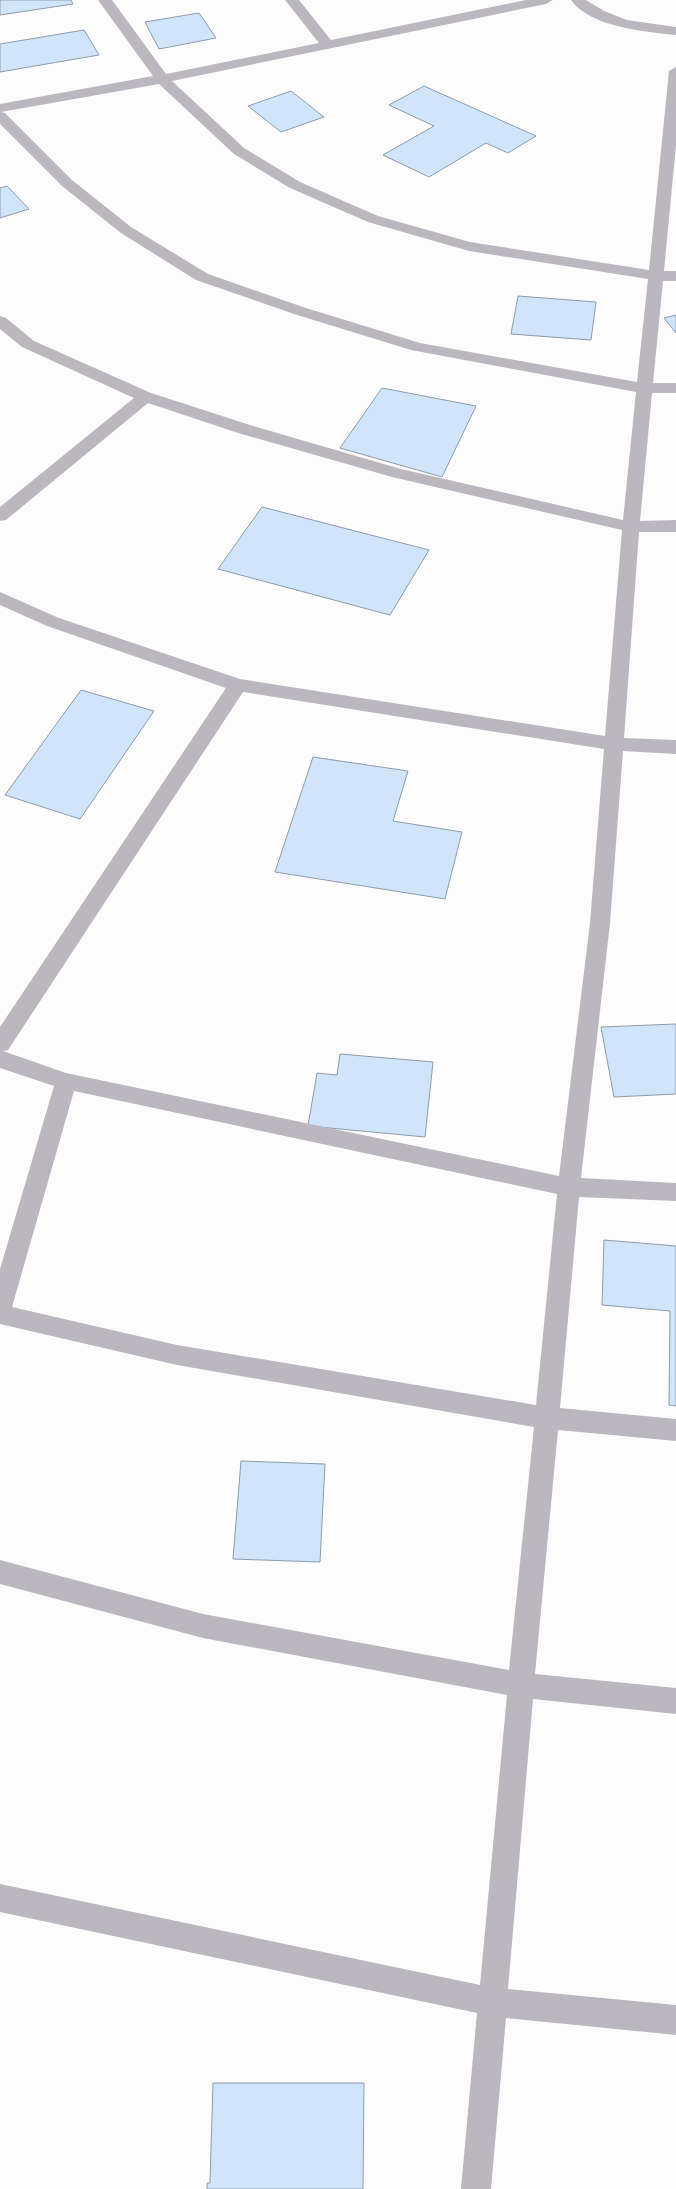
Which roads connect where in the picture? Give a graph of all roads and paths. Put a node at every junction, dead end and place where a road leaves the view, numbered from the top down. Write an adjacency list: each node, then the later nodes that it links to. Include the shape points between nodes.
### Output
1 (105, 0): 8 (street)
2 (292, 0): 6 (street)
3 (546, 0): 6 (street)
4 (578, 0): 5 (street, via 584,6 616,20 650,28)
5 (676, 30)
6 (328, 45): 8 (street)
7 (676, 71): 11 (street)
8 (162, 79): 9 (street); 11 (street, via 239,151 295,185 373,219 469,246)
9 (0, 108)
10 (0, 116): 13 (street, via 67,183 126,230 202,277 416,347)
11 (666, 276): 13 (street)
12 (0, 321): 15 (street, via 28,344)
13 (644, 388): 14 (street); 18 (street)
14 (676, 388)
15 (145, 397): 16 (street); 18 (street, via 244,429 398,473)
16 (0, 516)
17 (676, 526): 18 (street)
18 (631, 527): 21 (street)
19 (0, 598): 20 (street, via 54,622)
20 (238, 685): 21 (street); 23 (street)
21 (613, 744): 22 (street); 26 (street, via 600,923)
22 (676, 747)
23 (0, 1044)
24 (0, 1059): 25 (street)
25 (66, 1081): 26 (street); 28 (street)
26 (569, 1187): 27 (street); 30 (street)
27 (676, 1192)
28 (0, 1309)
29 (0, 1314): 30 (street, via 177,1355)
30 (546, 1418): 31 (street); 33 (street)
31 (676, 1430)
32 (0, 1572): 33 (street, via 203,1626)
33 (521, 1685): 34 (street); 36 (street)
34 (676, 1700)
35 (0, 1898): 36 (street)
36 (493, 2002): 37 (street); 38 (street)
37 (676, 2020)
38 (476, 2189)

